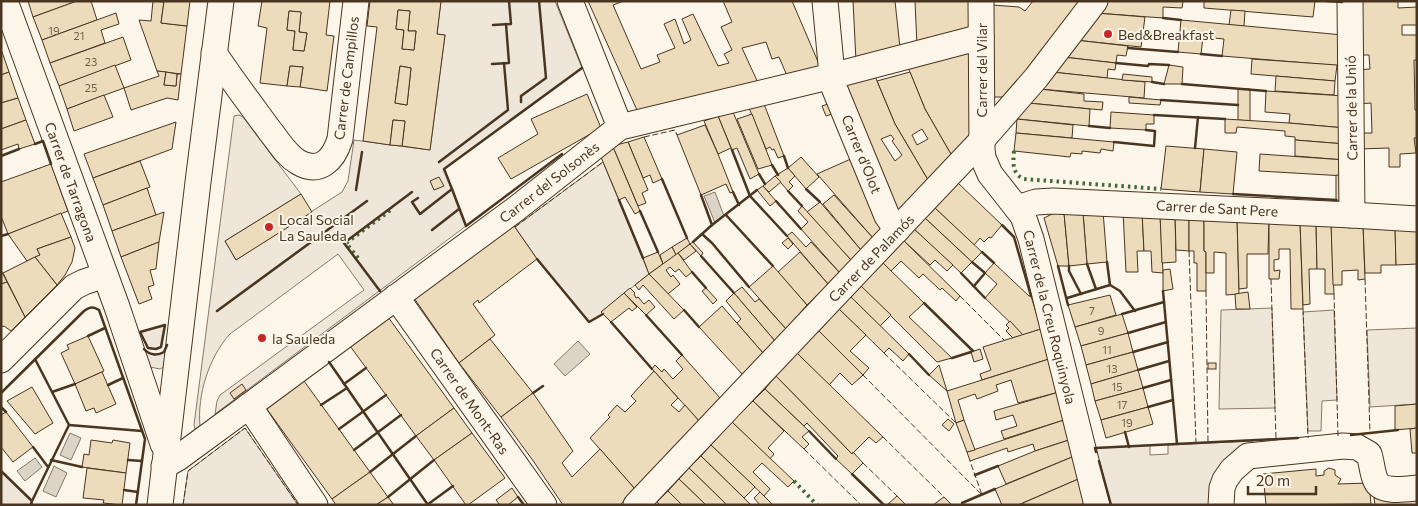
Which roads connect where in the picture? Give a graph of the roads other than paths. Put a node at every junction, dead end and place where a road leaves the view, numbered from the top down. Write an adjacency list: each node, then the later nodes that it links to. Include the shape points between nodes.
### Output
1 (5, 1): 18 (street, Carrer de Tarragona)
2 (221, 1): 10 (street)
3 (356, 1): 10 (street, Carrer de Campillos, via 340,139 332,158 324,164 312,167 299,163 288,154)
4 (570, 1): 12 (street)
5 (825, 1): 11 (street, Carrer d'Olot)
6 (981, 1): 9 (street, Carrer del Vilar)
7 (1095, 1): 13 (street, Carrer de Palamós, via 1036,78)
8 (1350, 1): 15 (street, Carrer de la Unió)
9 (981, 37): 11 (street, Carrer del Solsonès); 13 (street, Carrer del Vilar)
10 (214, 53): 23 (street)
11 (832, 76): 12 (street, Carrer del Solsonès); 17 (street, Carrer d'Olot, via 887,216)
12 (620, 127): 19 (street, Carrer del Solsonès)
13 (982, 140): 14 (street, Carrer de la Creu Roquinyola, via 983,158 990,174); 17 (street, Carrer de Palamós)
14 (1018, 208): 15 (street, Carrer de Sant Pere, via 1053,201); 30 (street, Carrer de la Creu Roquinyola, via 1031,239)
15 (1352, 215): 16 (street, Carrer de Sant Pere)
16 (1417, 219)
17 (897, 230): 29 (street, Carrer de Palamós)
18 (105, 275): 20 (street, via 74,288); 21 (street, Carrer de Tarragona)
19 (396, 297): 22 (street, Carrer del Solsonès); 28 (street, Carrer de Mont-Ras)
20 (1, 360)
21 (136, 363): 23 (street, Carrer de Tarragona, via 162,412); 24 (street, Carrer de Tarragona)
22 (249, 406): 24 (street, Carrer del Solsonès); 27 (street)
23 (171, 408): 24 (street)
24 (171, 462): 26 (street)
25 (1417, 488): 31 (street, via 1379,486 1369,454 1356,447 1344,446 1248,456 1225,480)
26 (160, 505)
27 (315, 505)
28 (544, 505)
29 (636, 505)
30 (1097, 505)
31 (1221, 505)

